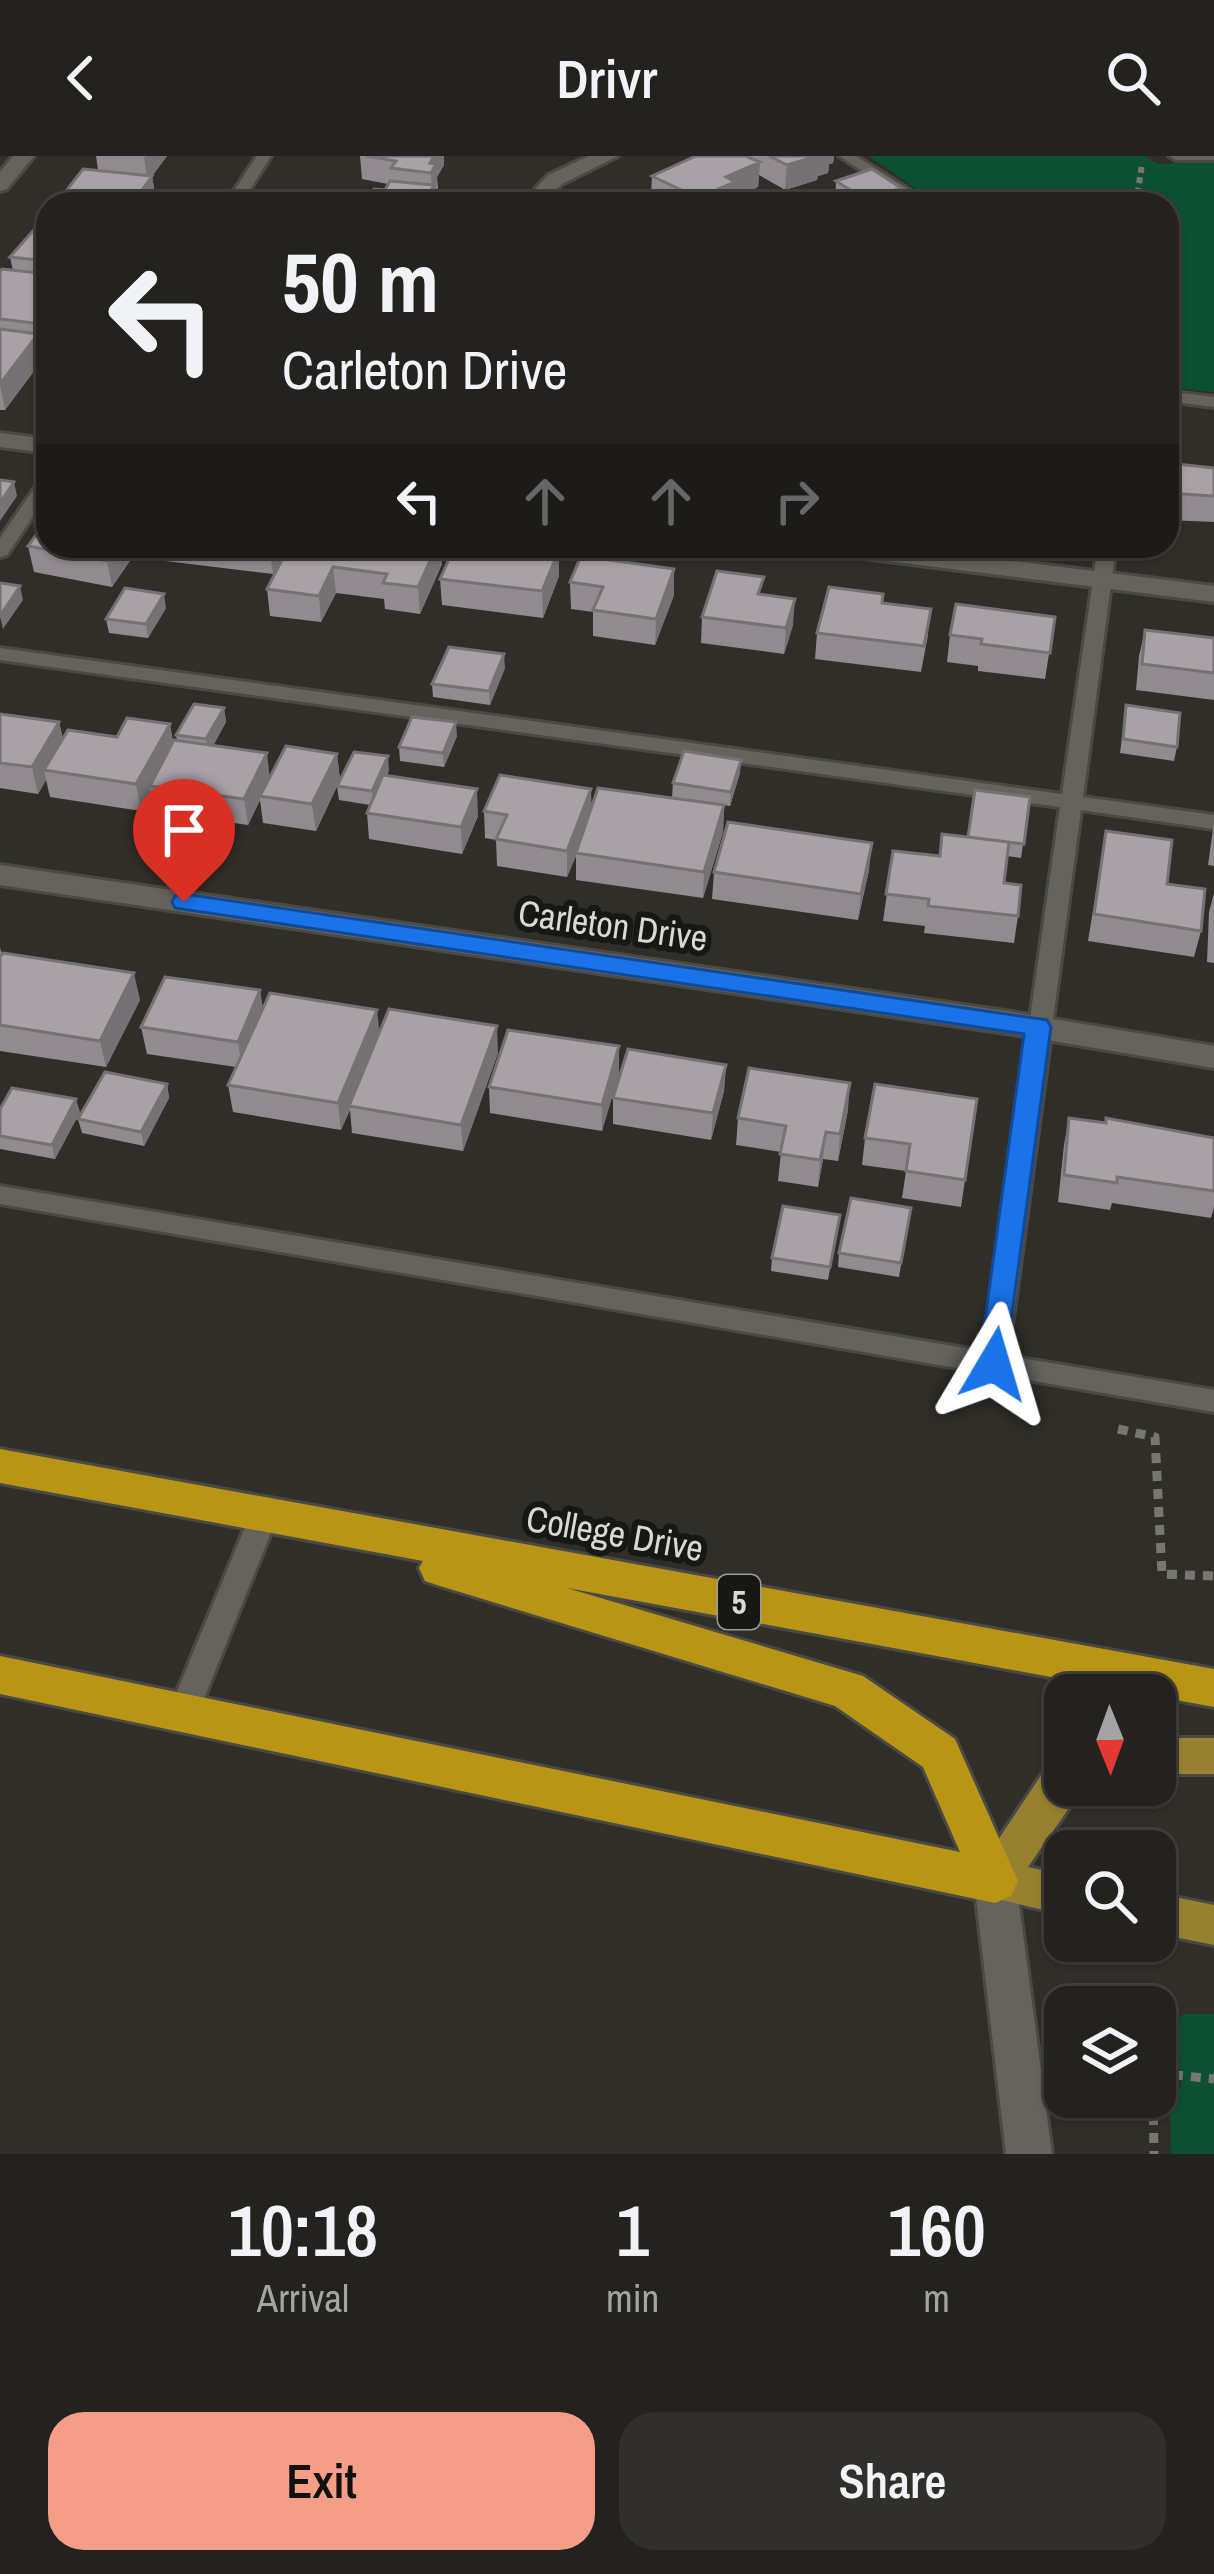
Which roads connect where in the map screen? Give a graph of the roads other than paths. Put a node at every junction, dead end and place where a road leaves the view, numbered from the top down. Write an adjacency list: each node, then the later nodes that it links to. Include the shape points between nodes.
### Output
1 (24, 156): 7 (street)
2 (264, 156): 8 (lane)
3 (608, 156): 9 (street)
4 (846, 156): 10 (lane)
5 (1176, 156): 6 (lane)
6 (1212, 156)
7 (0, 185)
8 (241, 192)
9 (541, 192)
10 (904, 192)
11 (1179, 398): 12 (lane)
12 (1214, 402)
13 (0, 440): 14 (street)
14 (36, 444)
15 (36, 498): 16 (lane)
16 (0, 551)
17 (927, 558): 19 (street)
18 (1105, 558): 19 (lane)
19 (1101, 580): 20 (street); 22 (lane)
20 (1214, 594)
21 (0, 654): 22 (lane)
22 (1070, 801): 23 (lane); 25 (lane)
23 (1214, 822)
24 (0, 875): 25 (street, Carleton Drive)
25 (1038, 1027): 26 (street, Carleton Drive); 28 (lane)
26 (1214, 1058)
27 (0, 1195): 28 (lane)
28 (994, 1364): 29 (lane)
29 (1214, 1401)
30 (0, 1466): 31 (highway, College Drive / 5)
31 (264, 1515): 33 (highway, College Drive / 5); 34 (lane); 38 (highway, via 848,1690 939,1753)
32 (0, 1675): 34 (highway)
33 (1214, 1688)
34 (184, 1711): 38 (highway)
35 (1176, 1756): 36 (main road)
36 (1214, 1756)
37 (1044, 1805): 38 (main road)
38 (995, 1881): 39 (main road); 42 (street)
39 (1044, 1891)
40 (1176, 1917): 41 (main road)
41 (1214, 1925)
42 (1029, 2154)

